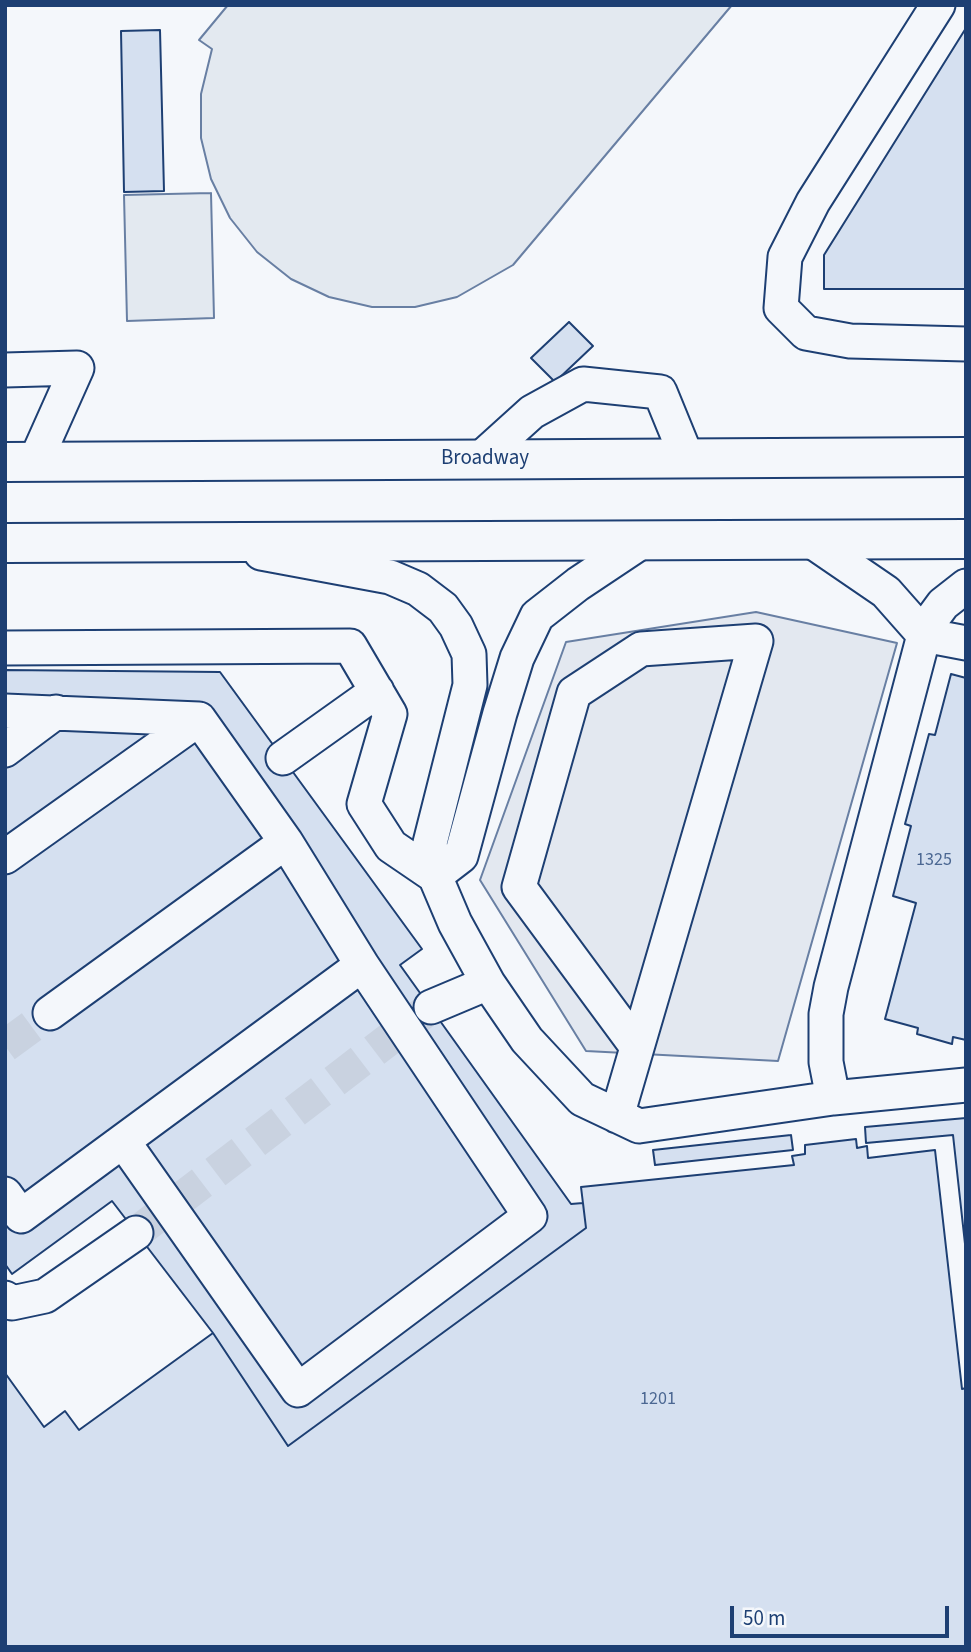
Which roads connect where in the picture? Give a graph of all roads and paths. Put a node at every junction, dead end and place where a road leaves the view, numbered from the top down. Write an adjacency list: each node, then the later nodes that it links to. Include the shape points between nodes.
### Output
1 (938, 5): 2 (lane, via 813,202 785,257 781,308 806,333 850,341)
2 (966, 344)
3 (5, 370): 7 (lane, via 77,368)
4 (966, 457): 5 (highway, Broadway)
5 (687, 458): 6 (highway, Broadway); 6 (lane, via 660,392 583,384 533,412)
6 (480, 459): 7 (highway, Broadway)
7 (20, 462)
8 (645, 540): 9 (highway); 11 (highway); 25 (lane, via 537,616 517,657 461,856)
9 (810, 540): 10 (highway); 14 (lane, via 886,592)
10 (966, 540)
11 (207, 542): 12 (highway); 25 (lane, via 390,577 418,589 443,608 456,626 469,654 470,685 430,843)
12 (5, 543)
13 (966, 586): 14 (lane, via 943,604)
14 (924, 635): 15 (lane); 32 (lane, via 826,1014 826,1062)
15 (966, 643)
16 (5, 648): 17 (lane, via 350,646)
17 (377, 691): 22 (lane); 25 (lane, via 390,713 364,804 391,846)
18 (5, 710): 19 (lane)
19 (57, 712): 20 (lane); 21 (lane)
20 (199, 719): 23 (lane); 24 (lane)
21 (5, 750)
22 (283, 758)
23 (286, 842): 26 (lane); 29 (lane)
24 (5, 857)
25 (435, 876): 27 (lane, via 454,923)
26 (362, 965): 34 (lane); 34 (lane, via 530,1216 298,1390)
27 (488, 983): 28 (lane); 33 (lane, via 527,1040 582,1100)
28 (431, 1007)
29 (50, 1013)
30 (637, 1047): 30 (lane, via 702,825 756,641 641,649 574,693 519,887); 33 (lane)
31 (966, 1085): 32 (lane)
32 (833, 1098): 33 (lane, via 639,1126)
33 (617, 1116)
34 (123, 1141): 35 (lane, via 21,1216)
35 (5, 1195)
36 (136, 1234): 37 (lane, via 45,1296 12,1303)
37 (5, 1298)

